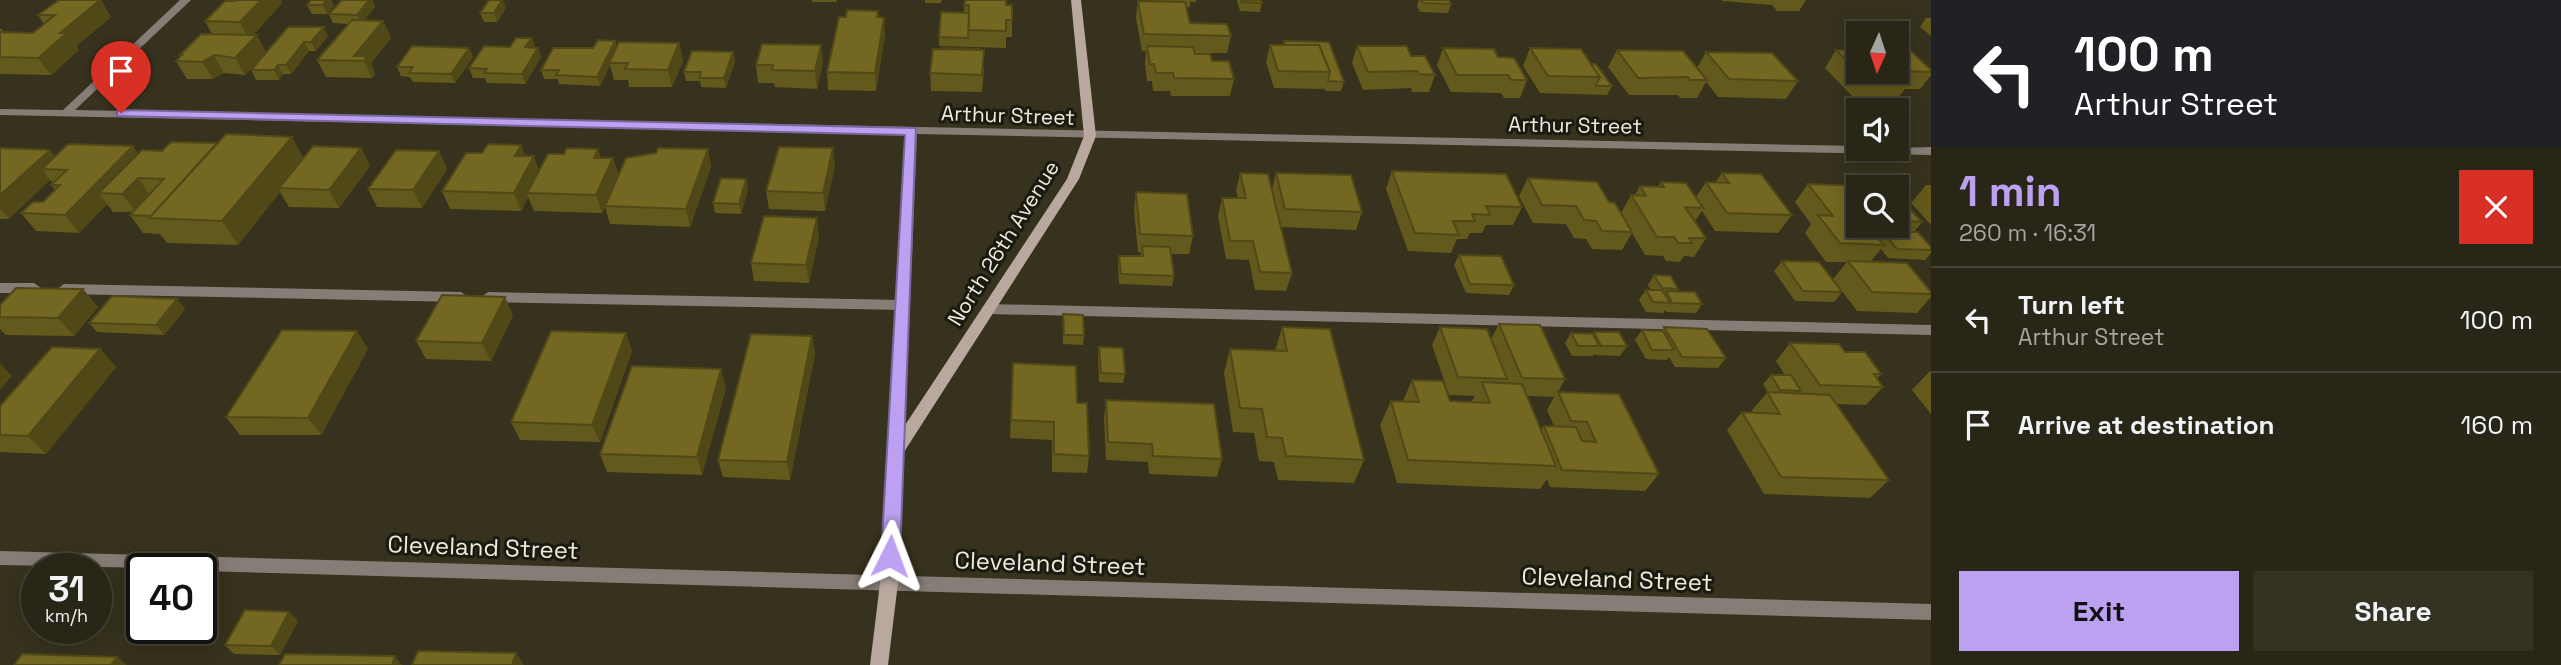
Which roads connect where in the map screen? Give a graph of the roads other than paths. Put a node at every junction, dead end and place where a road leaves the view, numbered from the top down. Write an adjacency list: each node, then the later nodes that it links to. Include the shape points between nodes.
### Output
1 (186, 0): 3 (street)
2 (1076, 0): 6 (street, North 26th Avenue)
3 (67, 112): 4 (street, Arthur Street); 5 (street, Arthur Street)
4 (0, 113)
5 (911, 131): 6 (street, Arthur Street); 9 (street)
6 (1090, 136): 7 (street, Arthur Street); 10 (street, North 26th Avenue, via 1073,179)
7 (1931, 151)
8 (0, 288): 9 (street)
9 (904, 306): 12 (street)
10 (989, 309): 11 (street); 12 (street, North 26th Avenue)
11 (1931, 330)
12 (896, 451): 14 (street)
13 (0, 558): 14 (street, Cleveland Street)
14 (889, 583): 15 (street, Cleveland Street); 16 (street)
15 (1931, 612)
16 (879, 665)

